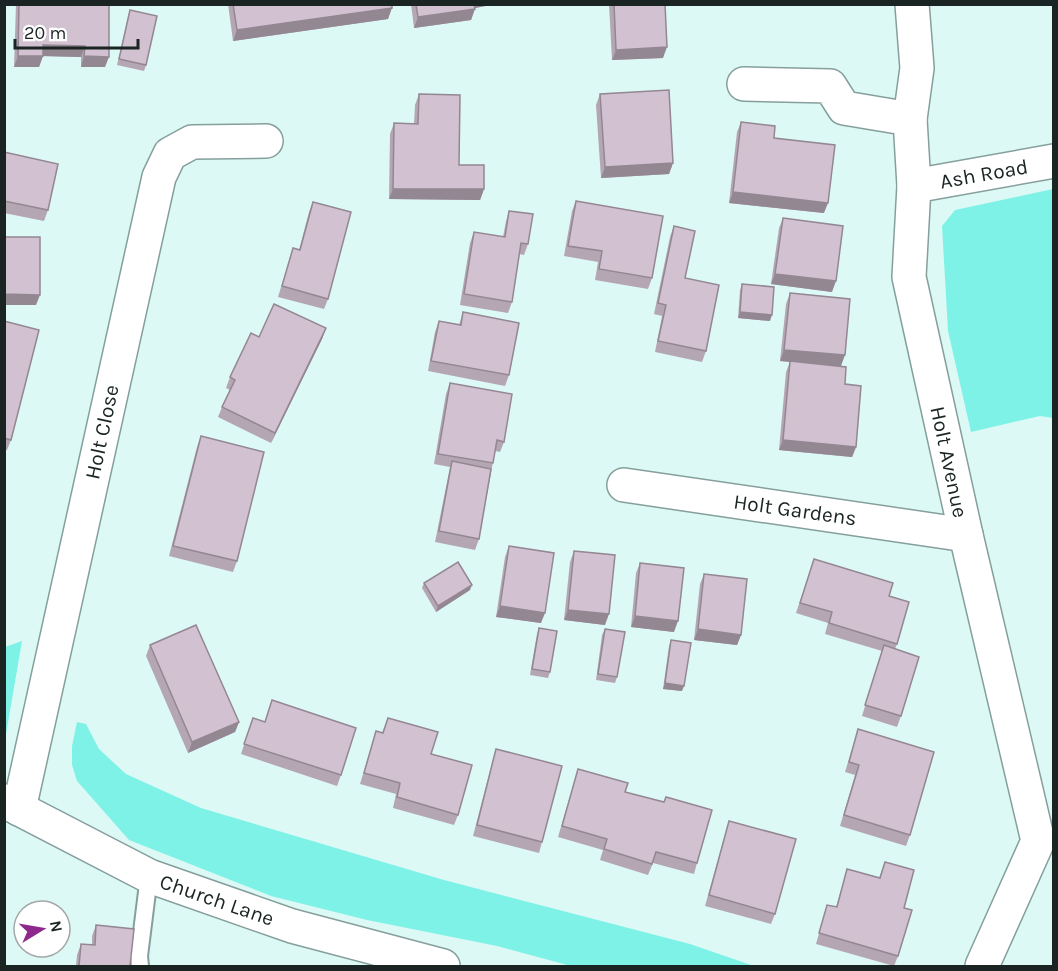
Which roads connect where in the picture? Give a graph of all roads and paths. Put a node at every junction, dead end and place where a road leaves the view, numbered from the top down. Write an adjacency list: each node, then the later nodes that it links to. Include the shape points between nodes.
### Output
1 (912, 4): 3 (street, Holt Avenue, via 917,68)
2 (744, 84): 3 (street, via 830,86 844,108)
3 (910, 119): 6 (street, Holt Avenue)
4 (266, 141): 9 (street, Holt Close, via 192,142 170,154 159,177)
5 (1053, 161): 6 (street, Ash Road)
6 (914, 186): 8 (street, Holt Avenue, via 909,278)
7 (624, 485): 8 (street, Holt Gardens)
8 (966, 535): 10 (street, Holt Avenue)
9 (12, 805): 11 (street, Church Lane)
10 (1046, 843): 14 (street, Holt Avenue)
11 (149, 876): 12 (lane); 13 (street, Church Lane, via 292,926)
12 (140, 966)
13 (443, 966)
14 (982, 966)

